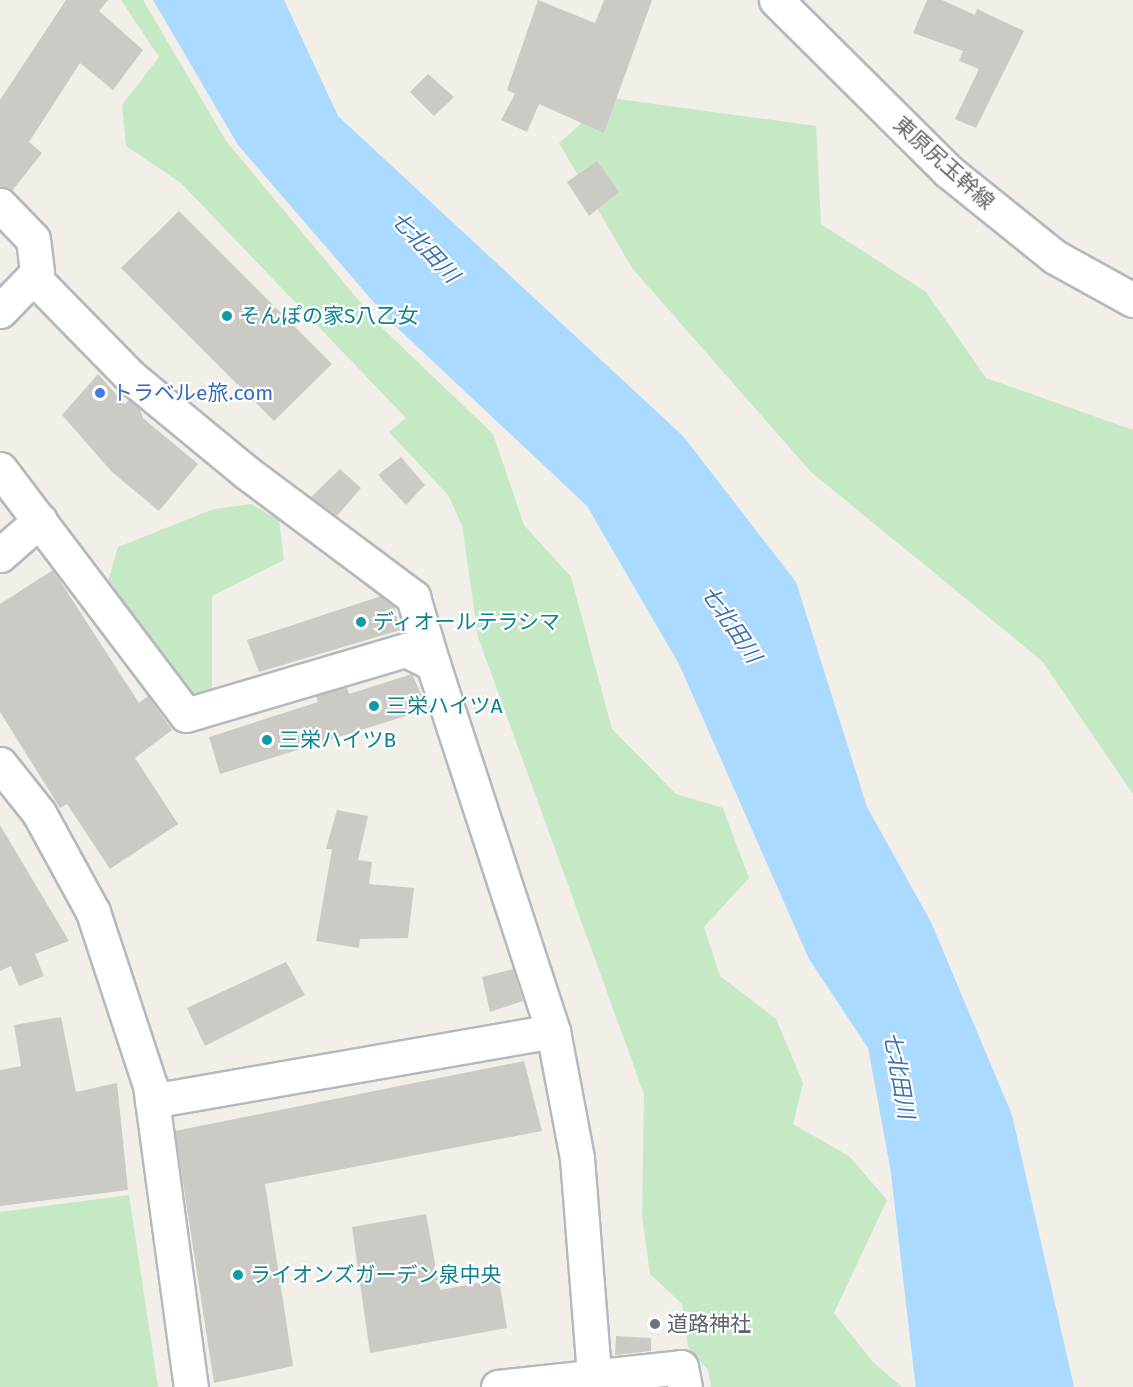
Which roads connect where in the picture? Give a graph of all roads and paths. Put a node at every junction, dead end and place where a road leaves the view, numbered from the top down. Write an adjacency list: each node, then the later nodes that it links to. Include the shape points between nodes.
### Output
1 (776, 0): 4 (street, 東原尻玉幹線, via 948,171 1055,257)
2 (0, 206): 3 (street, via 33,239 38,273)
3 (33, 277): 5 (street); 9 (street, via 132,378 246,472 413,597)
4 (1133, 300)
5 (0, 311)
6 (0, 469): 7 (street)
7 (40, 520): 8 (street); 9 (street, via 186,715 406,650)
8 (0, 555)
9 (433, 663): 11 (street)
10 (0, 764): 12 (street, via 39,813 93,912)
11 (553, 1031): 12 (street); 13 (street, via 577,1158)
12 (152, 1101): 14 (street)
13 (594, 1374): 15 (street); 16 (street, via 681,1367)
14 (191, 1387)
15 (498, 1387)
16 (686, 1387)

